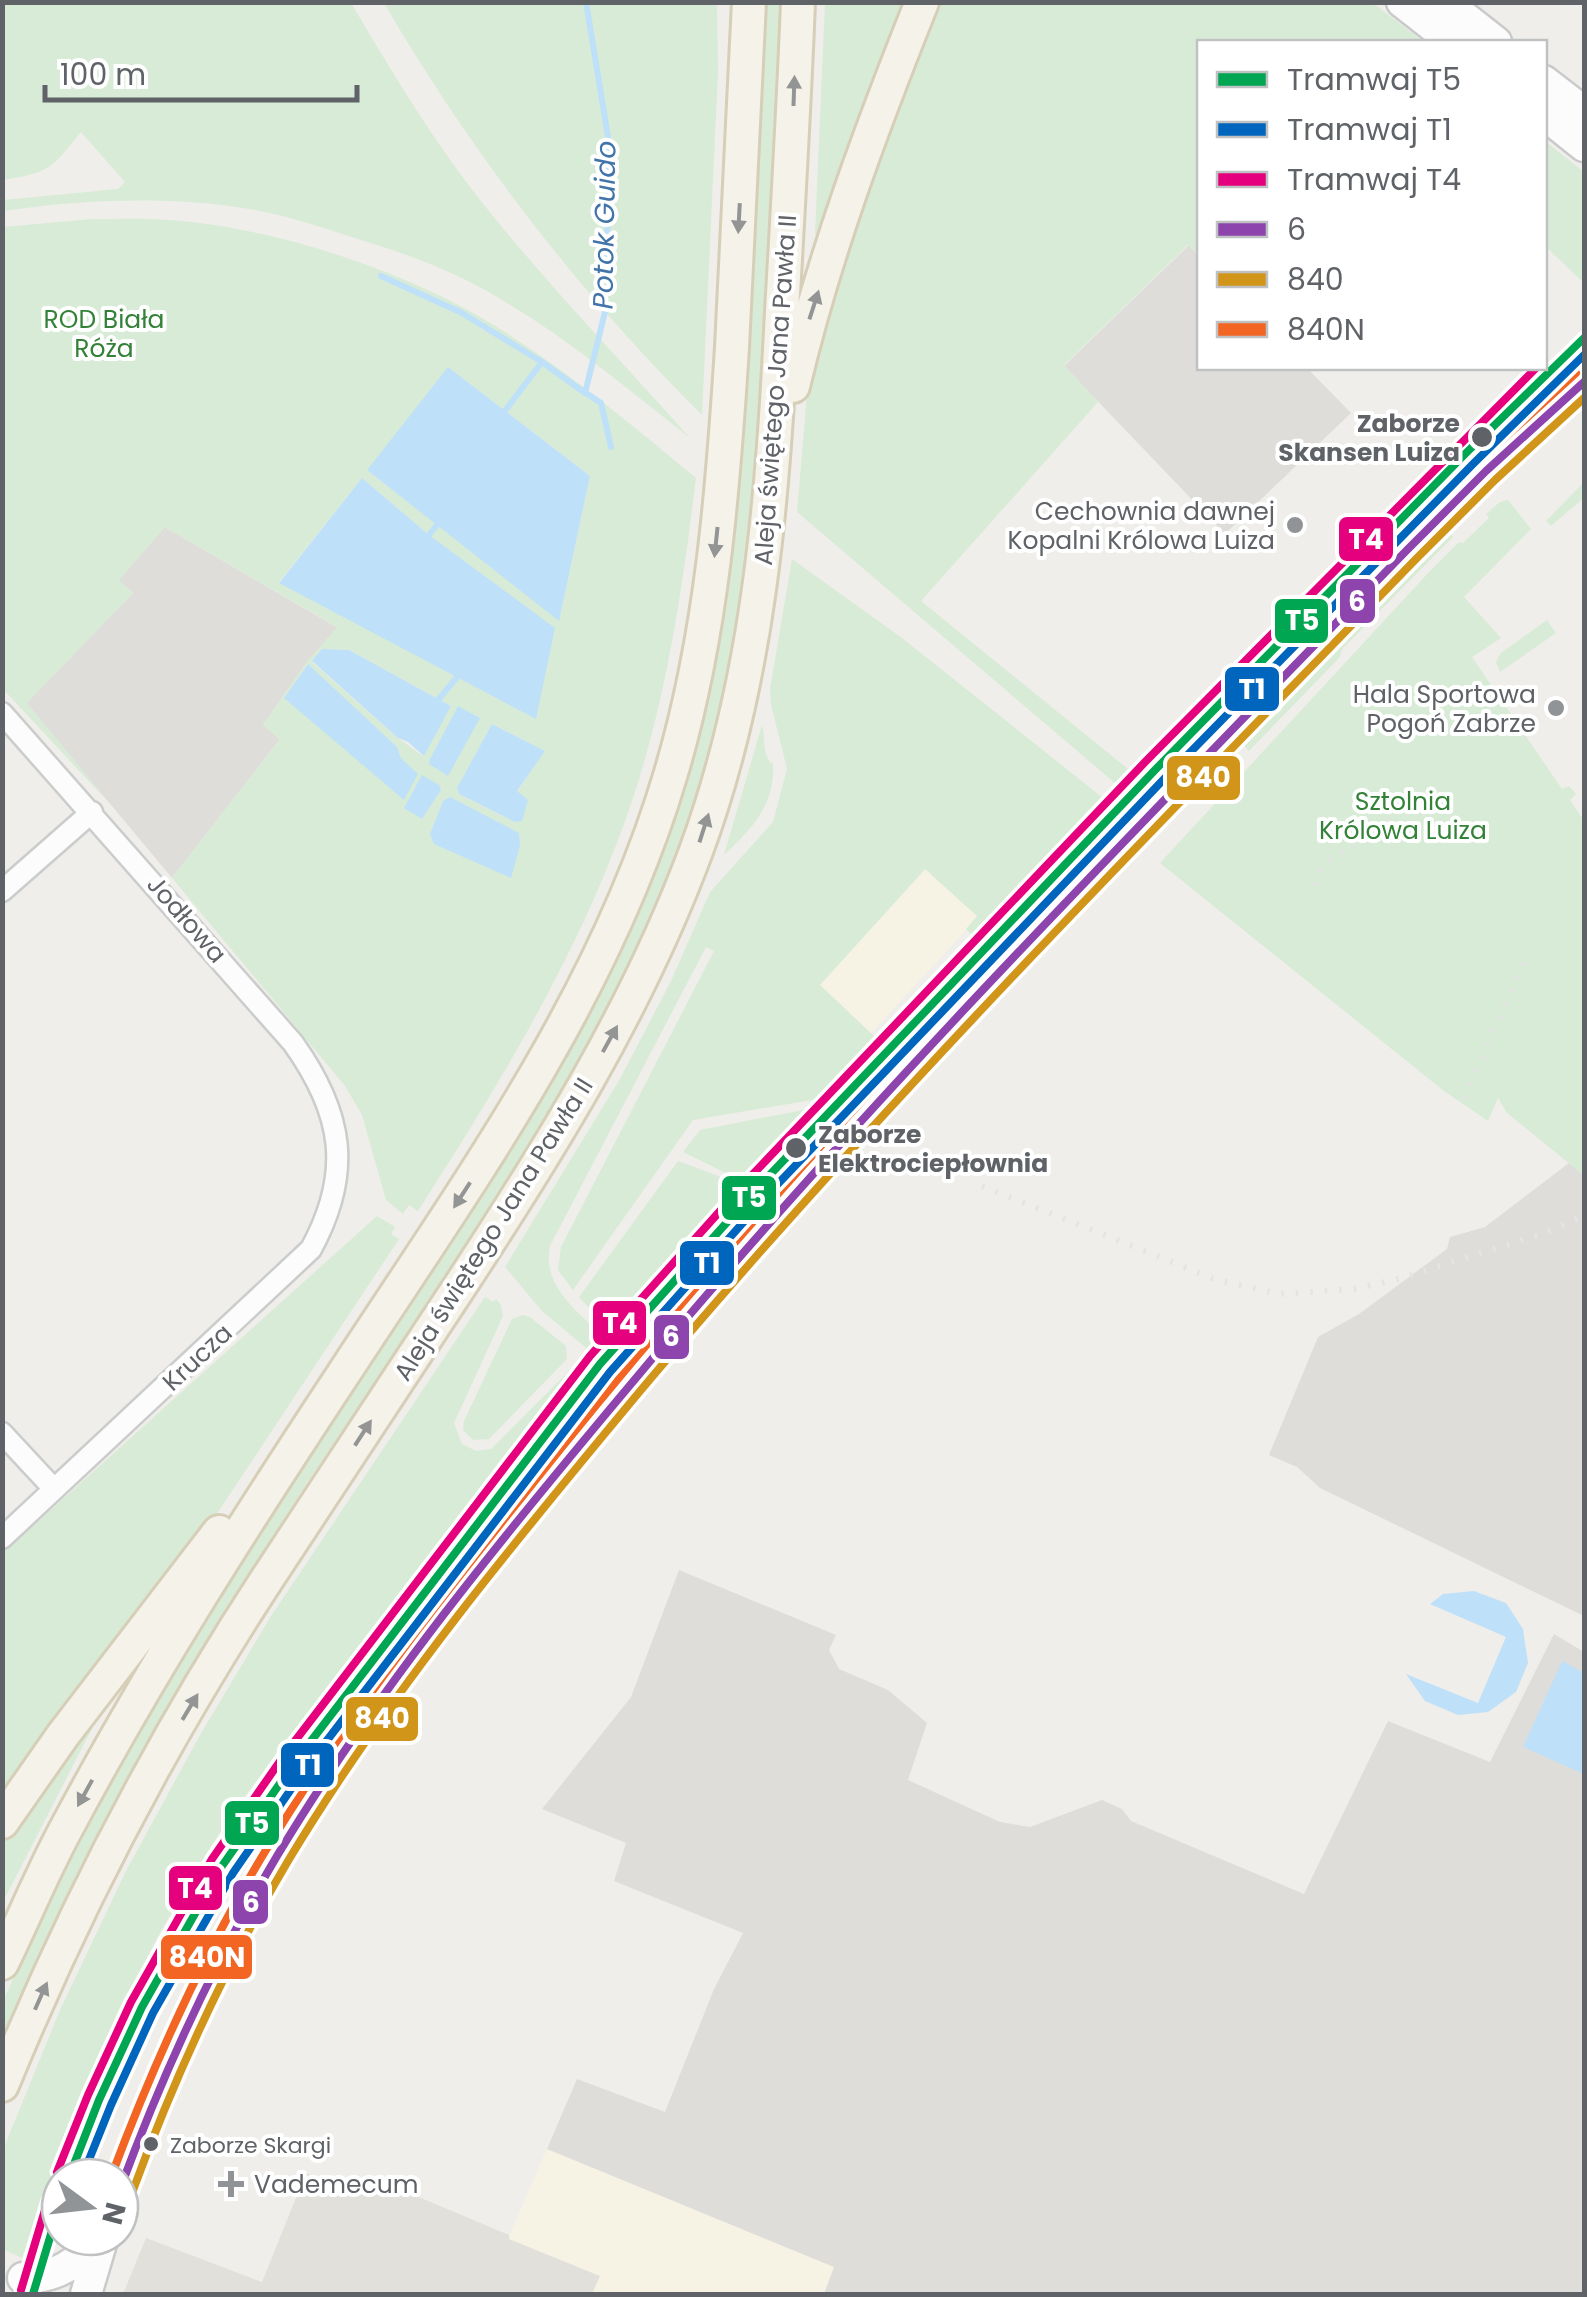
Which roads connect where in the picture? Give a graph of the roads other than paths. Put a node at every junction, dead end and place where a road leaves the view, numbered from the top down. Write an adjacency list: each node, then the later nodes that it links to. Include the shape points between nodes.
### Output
1 (726, 2): 12 (main road)
2 (749, 2): 12 (main road, Aleja świętego Jana Pawła II)
3 (798, 2): 15 (main road, Aleja świętego Jana Pawła II, one-way to 3)
4 (922, 2): 15 (main road, one-way to 4, via 806,332)
5 (1402, 2): 7 (street)
6 (1445, 2): 8 (street)
7 (1450, 40)
8 (1493, 40)
9 (1547, 82): 10 (street)
10 (1584, 112)
11 (1547, 116): 13 (street)
12 (744, 120): 20 (main road, Aleja świętego Jana Pawła II, one-way to 20, via 710,592 671,775 622,910 575,1008 515,1113)
13 (1584, 146)
14 (1584, 382): 27 (street, via 1458,498 902,1077 606,1412 460,1594 305,1810 231,1936)
15 (774, 468): 26 (main road, Aleja świętego Jana Pawła II, one-way to 15, via 80,1908 181,1721 262,1586 558,1136 654,952 698,847 734,723 762,578)
16 (2, 713): 17 (street, Jodłowa)
17 (92, 812): 18 (street); 19 (street, Jodłowa, via 294,1042 317,1075)
18 (2, 891)
19 (337, 1146): 22 (street, Krucza, via 333,1198 310,1249)
20 (317, 1413): 24 (main road, via 182,1578); 25 (main road, Aleja świętego Jana Pawła II, one-way to 25, via 129,1714)
21 (2, 1432): 22 (street)
22 (54, 1488): 23 (street, Krucza)
23 (2, 1538)
24 (2, 1822)
25 (2, 1963)
26 (2, 2086)
27 (133, 2157)
28 (81, 2257): 30 (street, via 48,2277)
29 (96, 2257): 32 (street)
30 (13, 2274): 31 (street)
31 (59, 2294)
32 (86, 2294)

